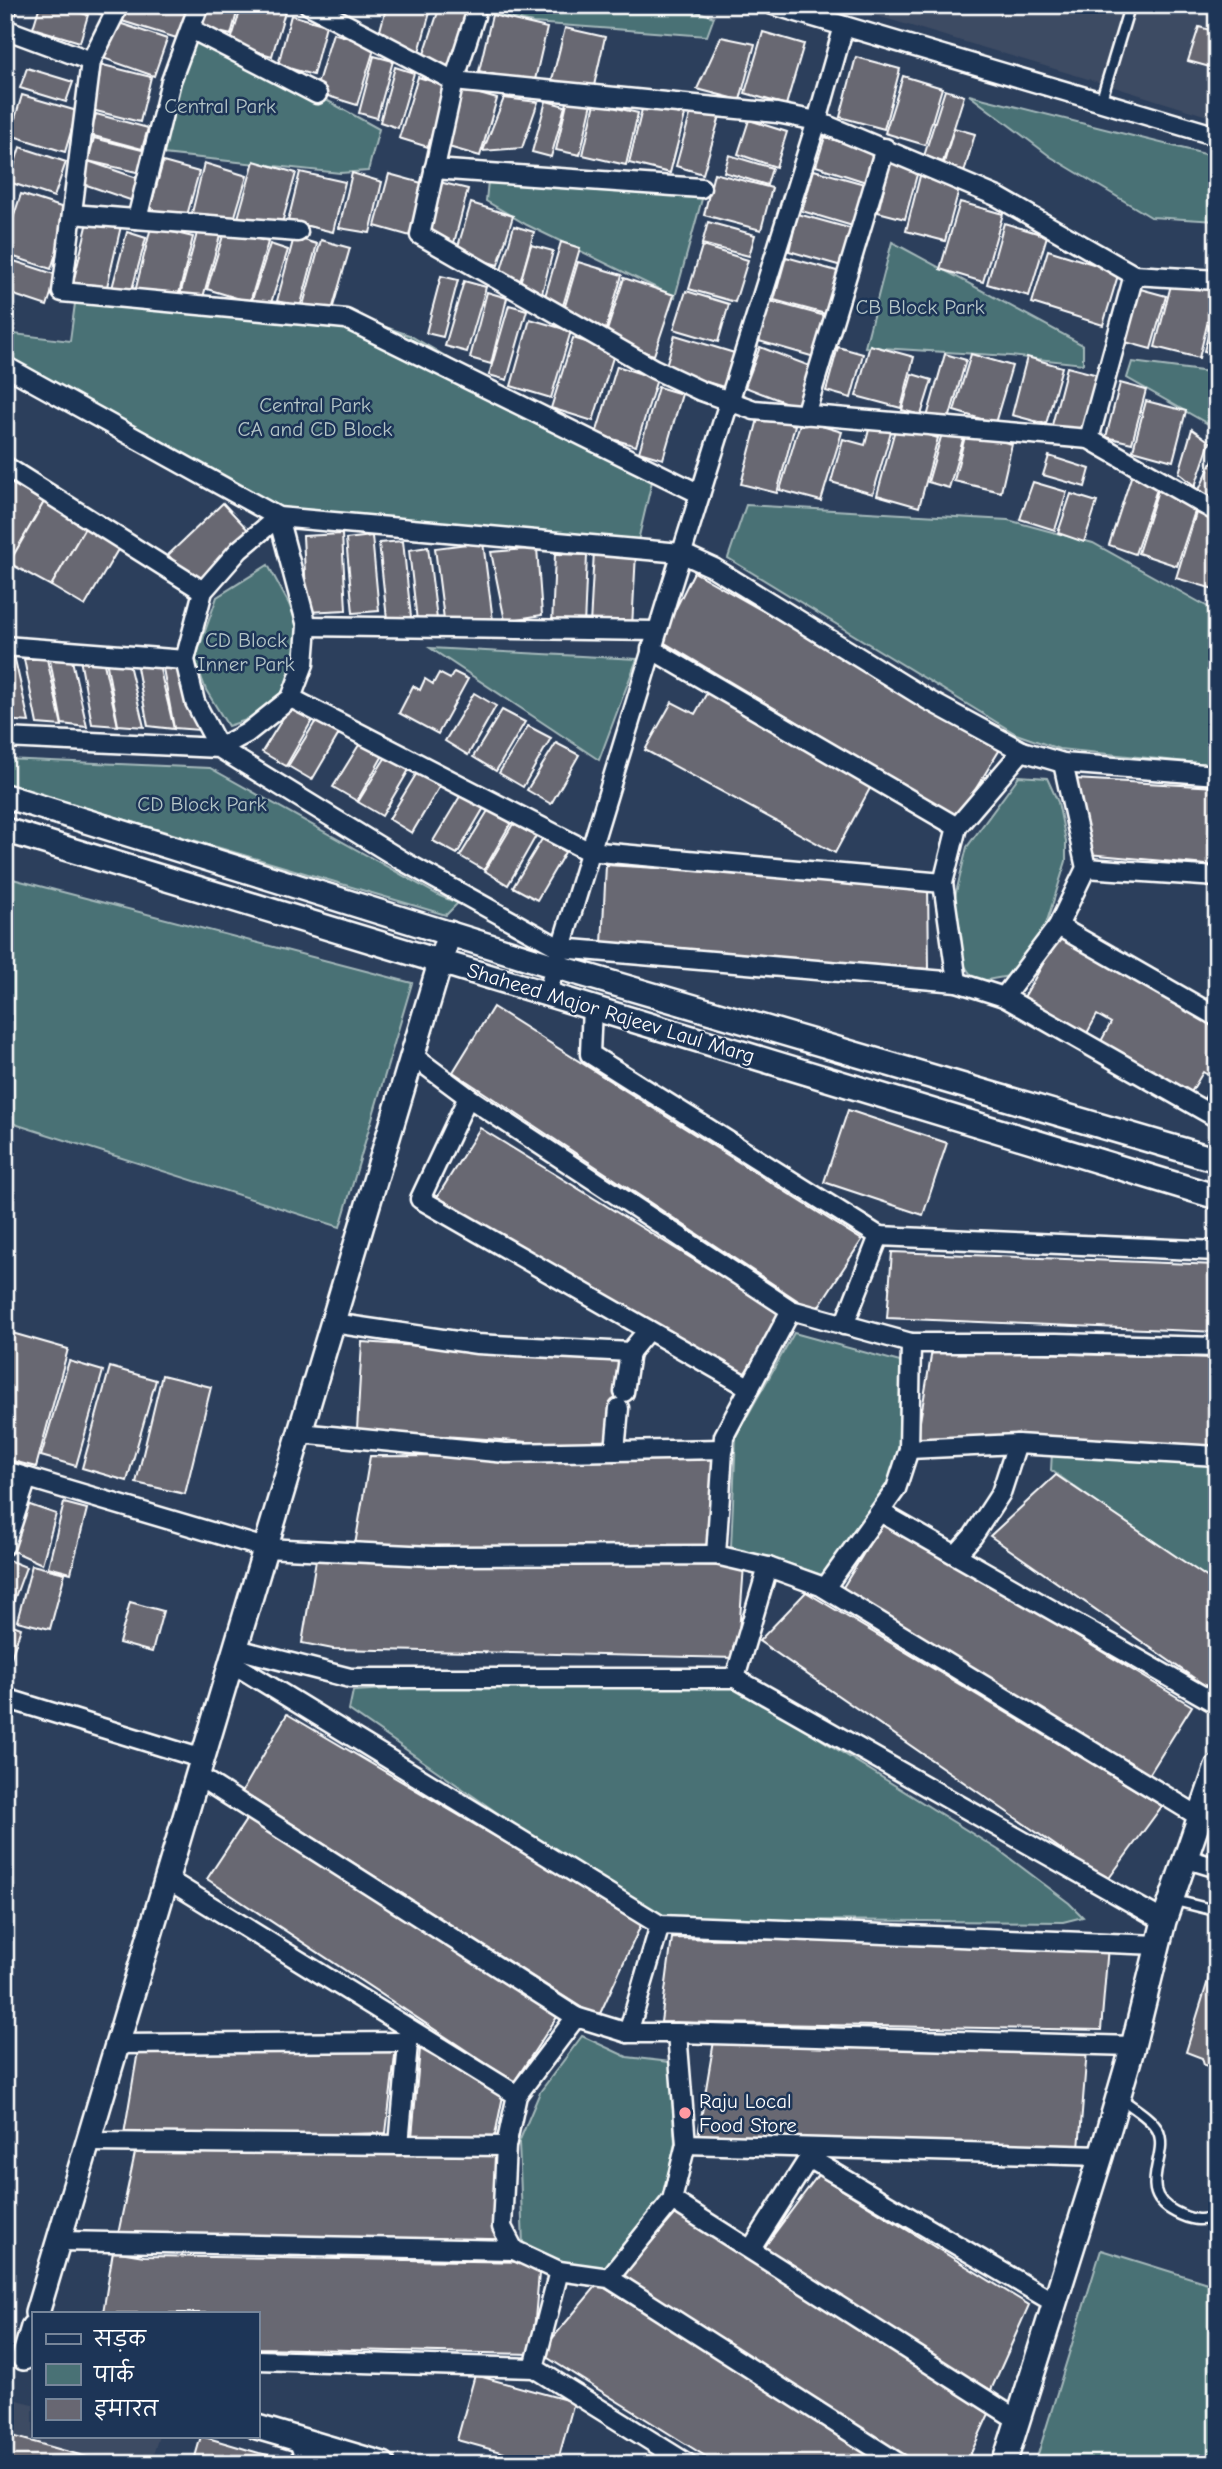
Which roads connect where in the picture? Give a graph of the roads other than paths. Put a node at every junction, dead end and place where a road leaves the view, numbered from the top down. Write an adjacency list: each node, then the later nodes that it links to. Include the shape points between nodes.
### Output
1 (8, 5): 7 (street)
2 (118, 5): 12 (street)
3 (199, 5): 11 (street)
4 (309, 5): 13 (street)
5 (773, 5): 9 (street)
6 (1130, 5): 15 (lane)
7 (5, 13)
8 (475, 16): 13 (street)
9 (844, 26): 15 (street); 16 (street)
10 (5, 29): 12 (street)
11 (191, 29): 14 (street); 22 (street, via 171,81)
12 (91, 61): 21 (street)
13 (454, 81): 16 (street, via 777,113); 19 (street)
14 (317, 94)
15 (1101, 101): 17 (street)
16 (817, 121): 18 (street); 27 (street)
17 (1217, 136)
18 (885, 148): 24 (street, via 998,197); 28 (street)
19 (435, 169): 20 (street); 27 (street, via 420,235 654,369)
20 (701, 188)
21 (72, 214): 22 (street); 31 (street, via 62,292 346,319)
22 (137, 219): 23 (street)
23 (298, 233)
24 (1134, 275): 25 (street); 29 (street)
25 (1217, 279)
26 (5, 366): 33 (street)
27 (729, 401): 28 (street, via 754,410); 31 (street)
28 (805, 415): 29 (street)
29 (1089, 439): 32 (street)
30 (5, 466): 35 (street)
31 (700, 494): 34 (street)
32 (1217, 512)
33 (278, 517): 34 (street); 35 (street, via 239,550); 36 (street)
34 (681, 553): 37 (street); 43 (street, via 714,568 928,700)
35 (203, 592): 39 (street)
36 (307, 626): 37 (street); 40 (street, via 304,664)
37 (654, 640): 47 (street); 49 (street)
38 (5, 646): 39 (street)
39 (185, 660): 42 (street, via 195,702)
40 (291, 698): 42 (street, via 247,733); 49 (street)
41 (5, 738): 42 (street)
42 (219, 748): 55 (street)
43 (1022, 751): 44 (street); 47 (street)
44 (1063, 763): 45 (street); 50 (street)
45 (1217, 775)
46 (5, 796): 54 (street, Shaheed Major Rajeev Laul Marg)
47 (957, 827): 52 (street)
48 (5, 830): 56 (street, Shaheed Major Rajeev Laul Marg)
49 (589, 851): 52 (street); 55 (street)
50 (1086, 868): 51 (street); 53 (street)
51 (1217, 877)
52 (943, 883): 57 (street)
53 (1058, 926): 59 (street); 61 (street)
54 (449, 933): 55 (street, Shaheed Major Rajeev Laul Marg); 56 (street)
55 (557, 957): 57 (street); 58 (street); 65 (street, Shaheed Major Rajeev Laul Marg)
56 (440, 961): 58 (street, Shaheed Major Rajeev Laul Marg); 62 (street)
57 (957, 982): 59 (street)
58 (547, 994): 60 (street, Shaheed Major Rajeev Laul Marg)
59 (1004, 997): 64 (street)
60 (592, 1007): 66 (street, Shaheed Major Rajeev Laul Marg); 67 (street, via 590,1054)
61 (1217, 1017)
62 (413, 1056): 63 (street); 70 (street)
63 (468, 1097): 69 (street); 72 (street, via 420,1199)
64 (1217, 1118)
65 (1217, 1160)
66 (1217, 1198)
67 (879, 1236): 68 (street); 71 (street)
68 (1217, 1251)
69 (791, 1310): 71 (street); 76 (street)
70 (333, 1322): 75 (street, via 477,1344); 77 (street)
71 (844, 1325): 73 (street)
72 (648, 1330): 75 (street); 76 (street)
73 (911, 1343): 74 (street); 80 (street)
74 (1217, 1347)
75 (630, 1352): 81 (street)
76 (750, 1388): 79 (street, via 724,1436)
77 (300, 1433): 81 (street, via 506,1453); 87 (street)
78 (1017, 1444): 80 (street); 82 (street); 88 (street, via 1002,1493)
79 (724, 1449): 81 (street); 89 (street)
80 (909, 1450): 85 (street, via 896,1489)
81 (615, 1451)
82 (1217, 1456)
83 (5, 1471): 84 (street)
84 (27, 1478): 86 (street); 87 (street)
85 (880, 1512): 88 (street); 91 (street)
86 (5, 1545)
87 (265, 1548): 89 (street, via 431,1556); 92 (street)
88 (956, 1555): 95 (street)
89 (716, 1556): 90 (street)
90 (768, 1567): 91 (street); 93 (street)
91 (825, 1588): 98 (street)
92 (235, 1656): 93 (street, via 350,1678); 96 (street); 104 (street)
93 (735, 1678): 102 (street)
94 (5, 1698): 96 (street)
95 (1217, 1704)
96 (201, 1768): 101 (street); 106 (street)
97 (1217, 1768): 98 (street)
98 (1200, 1817): 99 (street)
99 (1184, 1858): 100 (street); 102 (street)
100 (1217, 1868)
101 (167, 1879): 109 (street); 110 (street)
102 (1168, 1911): 103 (lane); 105 (street)
103 (1217, 1911)
104 (660, 1924): 105 (street); 107 (street)
105 (1158, 1945): 111 (street)
106 (576, 2017): 107 (street); 112 (street)
107 (628, 2033): 108 (street)
108 (677, 2033): 111 (street); 115 (street)
109 (408, 2035): 110 (street); 112 (street); 116 (street)
110 (118, 2044): 114 (street)
111 (1133, 2046): 113 (street)
112 (517, 2095): 117 (street)
113 (1118, 2096): 119 (street); 121 (lane, via 1157,2129 1160,2143 1155,2182 1159,2199 1188,2219 1204,2221)
114 (89, 2142): 116 (street); 122 (street)
115 (686, 2144): 118 (street); 120 (street)
116 (399, 2145): 117 (street)
117 (506, 2146): 124 (street, via 502,2227)
118 (812, 2153): 119 (street); 123 (street); 127 (street)
119 (1101, 2156): 127 (street)
120 (673, 2200): 123 (street); 126 (street)
121 (1217, 2216)
122 (59, 2241): 124 (street); 128 (street)
123 (751, 2249): 133 (street)
124 (514, 2250): 125 (street)
125 (559, 2271): 126 (street); 132 (street)
126 (609, 2278): 139 (street)
127 (1055, 2303): 133 (street)
128 (37, 2312)
129 (32, 2330): 130 (street)
130 (21, 2357)
131 (259, 2360): 132 (street)
132 (534, 2368): 138 (street)
133 (1018, 2420): 140 (street)
134 (259, 2428): 135 (street)
135 (298, 2439): 136 (street); 137 (street)
136 (307, 2464)
137 (383, 2464)
138 (688, 2464)
139 (900, 2464)
140 (1004, 2464)

